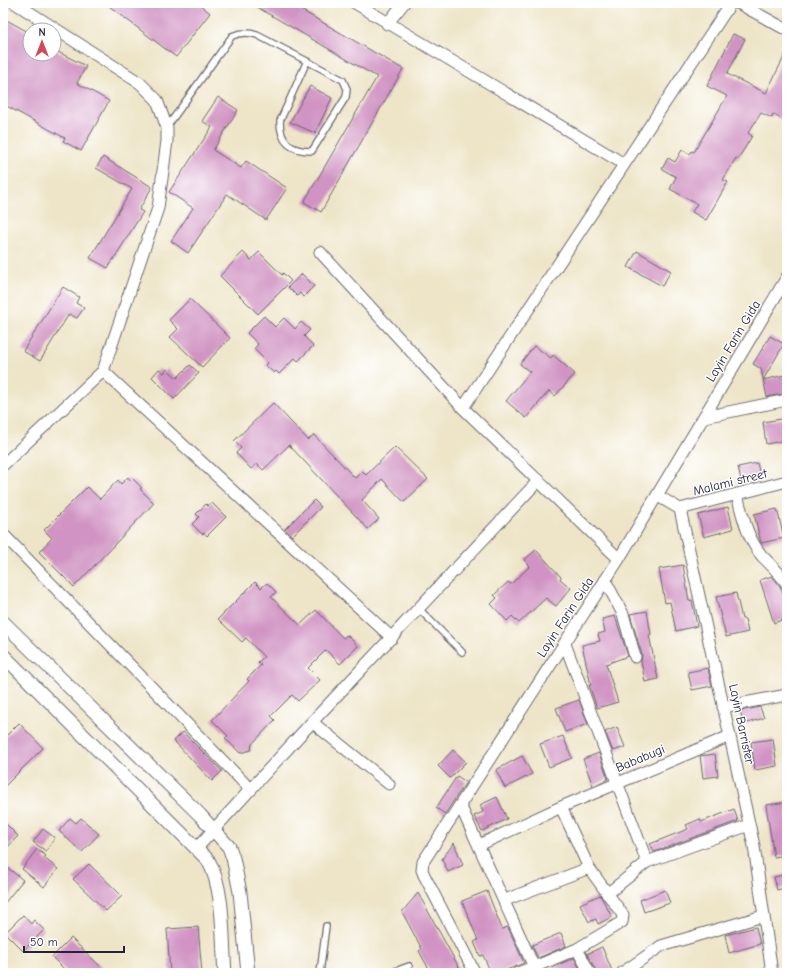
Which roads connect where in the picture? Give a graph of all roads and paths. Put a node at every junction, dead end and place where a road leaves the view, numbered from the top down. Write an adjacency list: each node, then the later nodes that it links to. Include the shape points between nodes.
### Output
1 (15, 3): 9 (street, via 140,83 157,100)
2 (355, 3): 6 (street)
3 (404, 3): 6 (street)
4 (731, 3): 10 (street)
5 (738, 3): 7 (street)
6 (388, 24): 10 (street)
7 (787, 30)
8 (307, 61): 8 (lane, via 343,80 347,89 346,97 312,151 294,149 284,140 280,131 280,121); 9 (lane, via 257,35 241,33 232,36)
9 (167, 128): 13 (street, via 158,208)
10 (624, 164): 15 (street)
11 (320, 252): 15 (street)
12 (787, 277): 16 (street, Layin Farin Gida)
13 (103, 370): 17 (street); 29 (street)
14 (787, 400): 16 (street)
15 (463, 408): 18 (street)
16 (704, 417): 20 (street, Layin Farin Gida)
17 (3, 465)
18 (539, 480): 24 (street); 27 (street)
19 (787, 482): 21 (street, Malami street)
20 (658, 496): 22 (street); 24 (street, Layin Farin Gida)
21 (737, 496): 22 (street, Malami street); 26 (street, via 750,538)
22 (680, 509): 35 (street, Layin Barrister)
23 (3, 534): 40 (street)
24 (619, 559): 25 (street, Layin Farin Gida)
25 (605, 580): 30 (street, Layin Farin Gida); 33 (street, via 622,614)
26 (787, 584)
27 (419, 609): 29 (street); 31 (lane)
28 (3, 622): 44 (street)
29 (392, 638): 36 (street)
30 (565, 644): 38 (street); 41 (street, Layin Farin Gida)
31 (462, 652)
32 (3, 655): 46 (street)
33 (635, 657)
34 (787, 695): 35 (street)
35 (723, 707): 37 (street, Layin Barrister)
36 (312, 722): 39 (street); 40 (street)
37 (730, 736): 38 (street, Bababugi); 43 (street, Layin Barrister)
38 (617, 783): 42 (street, Bababugi); 47 (street)
39 (389, 784)
40 (251, 790): 44 (street)
41 (460, 805): 45 (street); 60 (street, Layin Farin Gida, via 423,862 422,870)
42 (561, 807): 45 (street, Bababugi); 48 (street)
43 (749, 825): 47 (street); 51 (street, Layin Barrister)
44 (214, 830): 46 (street); 57 (street, via 229,847 236,871)
45 (479, 845): 50 (street)
46 (196, 849): 56 (street, via 208,860 214,872)
47 (648, 862): 49 (street)
48 (589, 868): 49 (street); 50 (street)
49 (607, 894): 53 (street, via 623,915 622,922)
50 (505, 900): 55 (street)
51 (764, 916): 63 (street, via 661,946); 64 (street, Layin Barrister)
52 (326, 926): 58 (lane)
53 (577, 949): 55 (street); 62 (street)
54 (409, 966): 59 (lane)
55 (534, 967): 61 (street)
56 (225, 973)
57 (248, 973)
58 (320, 973)
59 (390, 973)
60 (475, 973)
61 (518, 973)
62 (590, 973)
63 (622, 973)
64 (772, 973)

